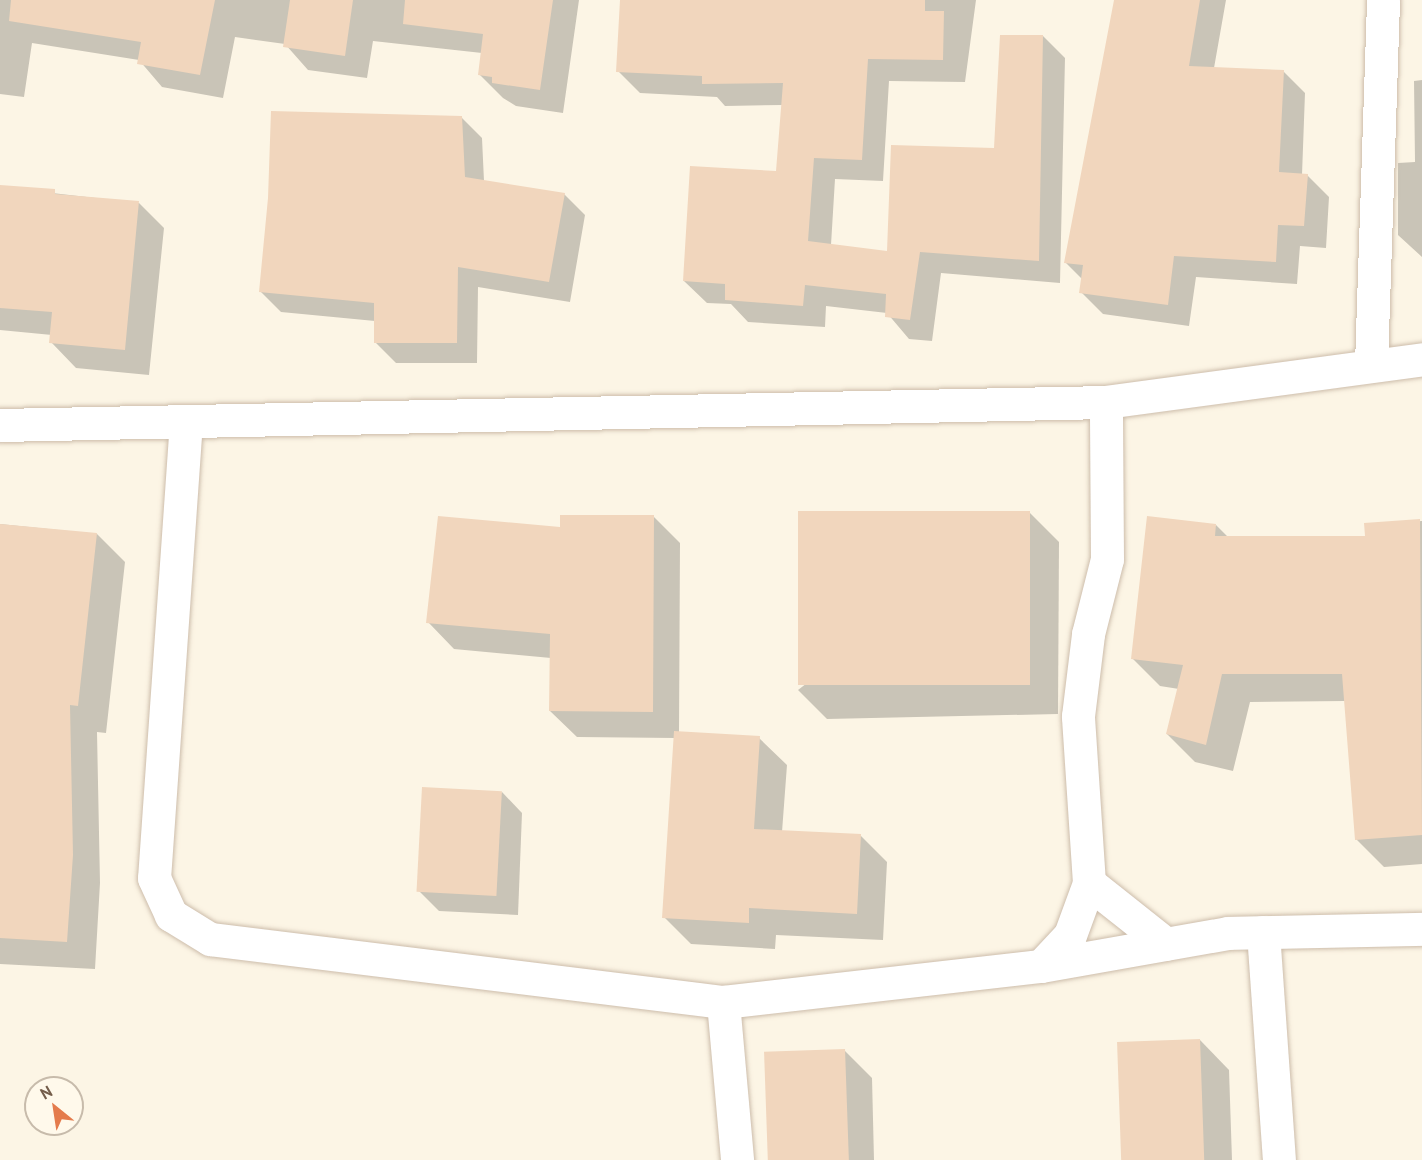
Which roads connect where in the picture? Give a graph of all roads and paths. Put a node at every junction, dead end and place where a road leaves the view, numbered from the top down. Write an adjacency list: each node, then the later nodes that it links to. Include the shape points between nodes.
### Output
1 (1383, 0): 3 (street)
2 (1422, 359): 3 (street)
3 (1371, 364): 4 (street)
4 (1106, 402): 5 (street); 7 (street, via 1107,559 1088,634 1078,716)
5 (186, 421): 6 (street); 12 (street, via 154,878 171,915 210,939)
6 (0, 425)
7 (1089, 883): 10 (street); 11 (street, via 1070,935)
8 (1422, 929): 9 (street)
9 (1263, 932): 10 (street, via 1228,933); 14 (street)
10 (1166, 944): 11 (street)
11 (1041, 966): 12 (street)
12 (723, 1002): 13 (street)
13 (737, 1160)
14 (1279, 1160)

